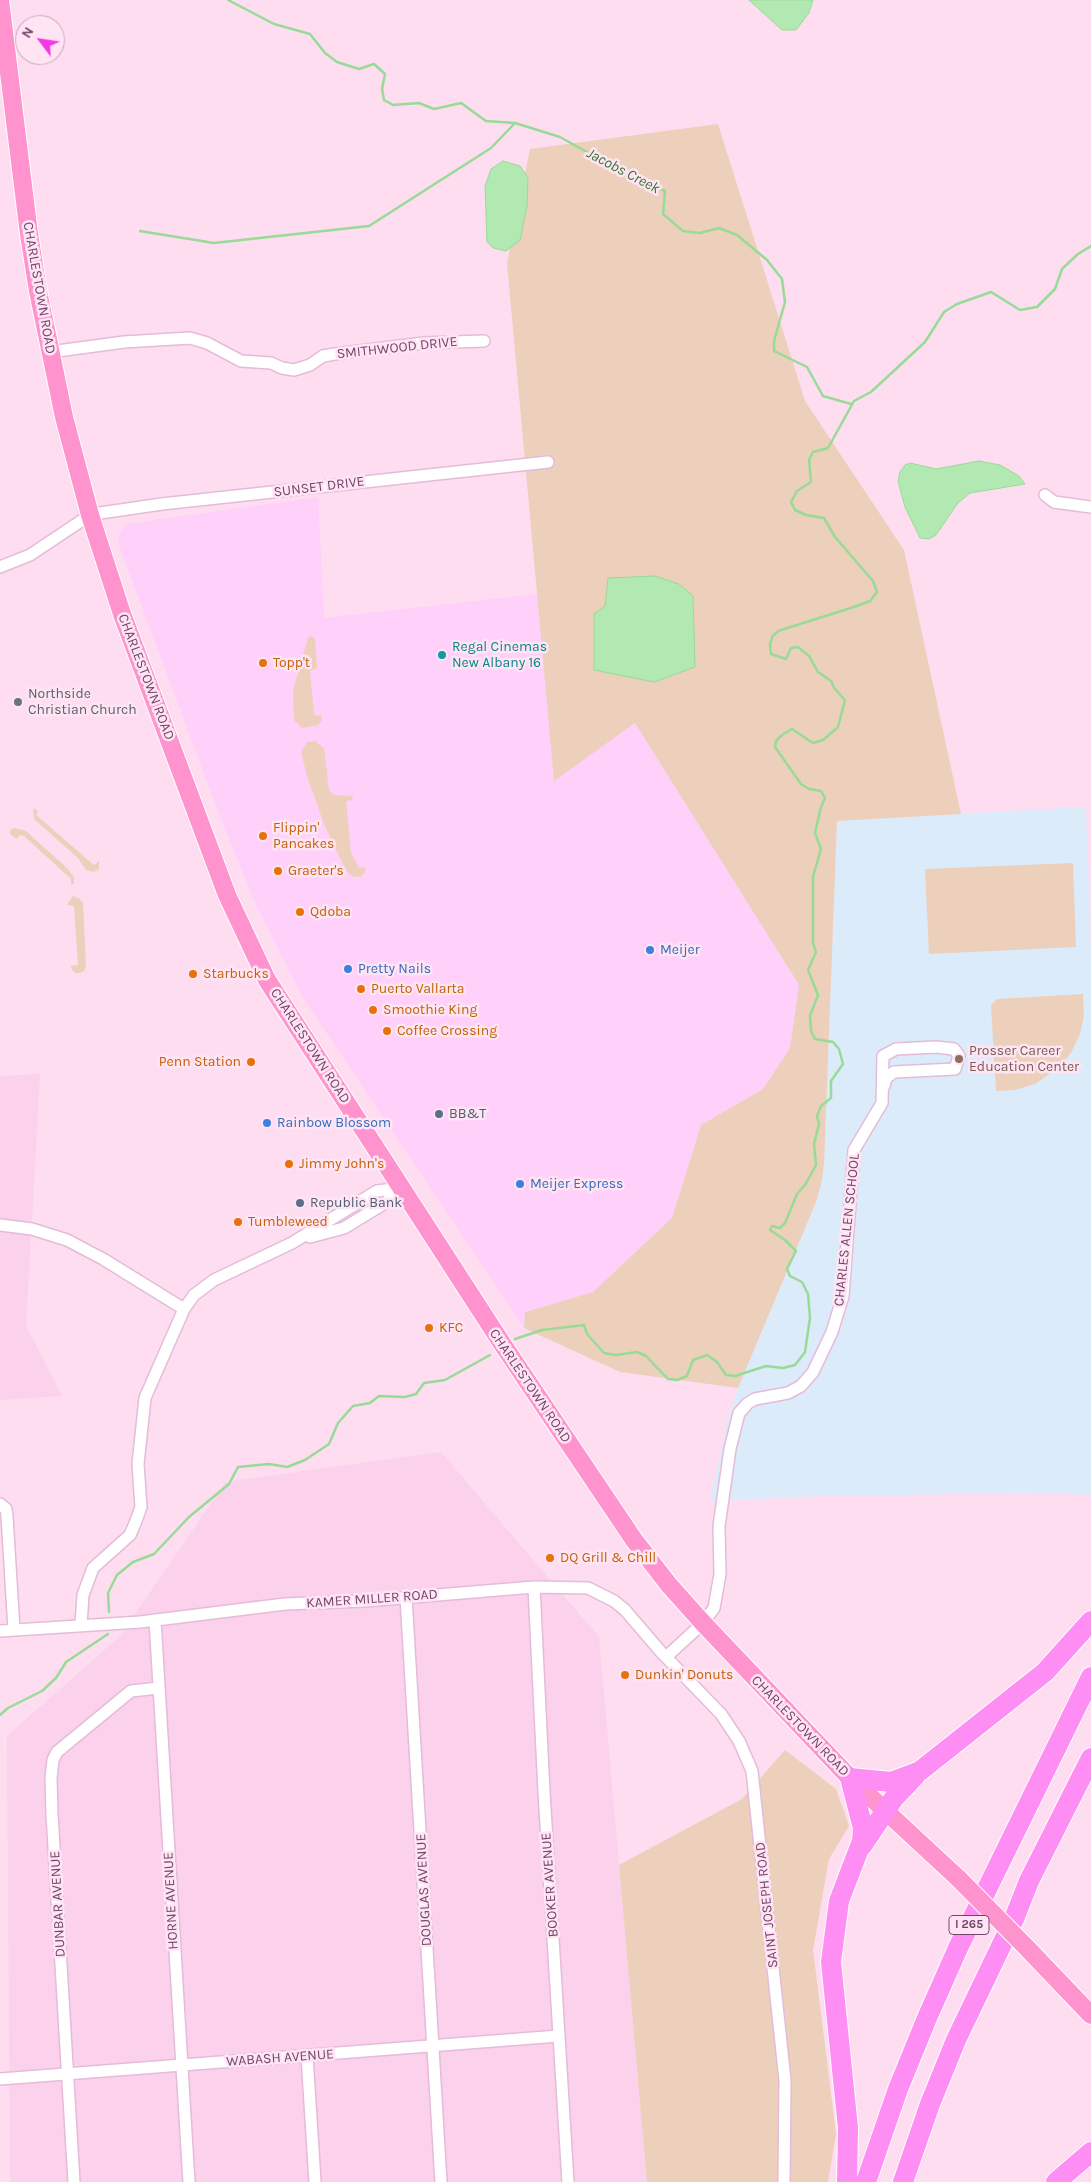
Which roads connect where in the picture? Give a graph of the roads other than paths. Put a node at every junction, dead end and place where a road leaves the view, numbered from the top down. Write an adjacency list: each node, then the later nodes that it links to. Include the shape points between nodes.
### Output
1 (1, 8): 3 (main road, CHARLESTOWN ROAD, via 28,234)
2 (484, 341): 3 (street, SMITHWOOD DRIVE, via 424,343 335,354 294,370 270,363 241,361 190,338 124,342)
3 (50, 352): 7 (main road, CHARLESTOWN ROAD)
4 (548, 462): 7 (street, SUNSET DRIVE, via 162,504)
5 (1045, 495): 6 (street, via 1054,502)
6 (1091, 507)
7 (90, 515): 8 (street, via 30,555); 10 (main road, CHARLESTOWN ROAD, via 125,622 241,927 267,980)
8 (0, 567)
9 (884, 1086): 9 (street, CHARLES ALLEN SCHOOL, via 886,1078 894,1072 955,1069 960,1056 950,1048 890,1050 882,1060); 18 (street, CHARLES ALLEN SCHOOL, via 882,1102 854,1150 842,1296 832,1332 813,1372 802,1386 748,1403 736,1421 719,1526 719,1586 714,1608)
10 (402, 1188): 12 (street, via 385,1203 344,1228 296,1240 214,1280 194,1295); 18 (main road, CHARLESTOWN ROAD, via 616,1515 669,1585)
11 (0, 1225): 12 (street, via 32,1229 67,1240)
12 (184, 1309): 19 (street, via 145,1398 138,1464 140,1507 136,1521 130,1535 93,1568 83,1596)
13 (0, 1504): 20 (street, via 6,1509 7,1516)
14 (534, 1587): 15 (street, KAMER MILLER ROAD); 22 (street, KAMER MILLER ROAD, via 574,1586 602,1594 625,1610); 31 (street, BOOKER AVENUE)
15 (406, 1597): 16 (street, KAMER MILLER ROAD, via 285,1604); 32 (street, DOUGLAS AVENUE)
16 (155, 1620): 19 (street, KAMER MILLER ROAD); 24 (street, HORNE AVENUE)
17 (1091, 1621): 26 (highway, via 1045,1672)
18 (703, 1623): 22 (street); 27 (main road, CHARLESTOWN ROAD)
19 (81, 1626): 20 (street, KAMER MILLER ROAD)
20 (14, 1630): 21 (street, KAMER MILLER ROAD)
21 (0, 1631)
22 (666, 1657): 43 (street, SAINT JOSEPH ROAD, via 731,1727 752,1771 785,2080)
23 (1091, 1676): 45 (highway, I 265, via 958,1948 898,2089)
24 (159, 1688): 34 (street, HORNE AVENUE); 35 (street, DUNBAR AVENUE, via 131,1691 57,1752 53,1760 52,1814)
25 (1091, 1758): 46 (highway, I 265, via 1029,1881 956,2040)
26 (920, 1771): 27 (highway, via 891,1782); 28 (highway)
27 (850, 1778): 28 (main road, CHARLESTOWN ROAD); 29 (highway, via 863,1828)
28 (886, 1811): 29 (highway); 30 (main road, CHARLESTOWN ROAD, bridge, via 959,1879)
29 (858, 1852): 44 (highway, via 839,1901 831,1962 848,2128)
30 (1091, 2015)
31 (560, 2036): 32 (street, WABASH AVENUE); 42 (street, BOOKER AVENUE)
32 (433, 2047): 33 (street, WABASH AVENUE); 41 (street, DOUGLAS AVENUE)
33 (307, 2056): 34 (street, WABASH AVENUE); 40 (street)
34 (181, 2064): 35 (street, WABASH AVENUE); 39 (street, HORNE AVENUE)
35 (68, 2074): 36 (street, WABASH AVENUE); 38 (street, DUNBAR AVENUE)
36 (0, 2079)
37 (1091, 2152): 47 (highway)
38 (74, 2182)
39 (189, 2182)
40 (315, 2182)
41 (441, 2182)
42 (568, 2182)
43 (784, 2182)
44 (847, 2182)
45 (866, 2182)
46 (903, 2182)
47 (1056, 2182)

